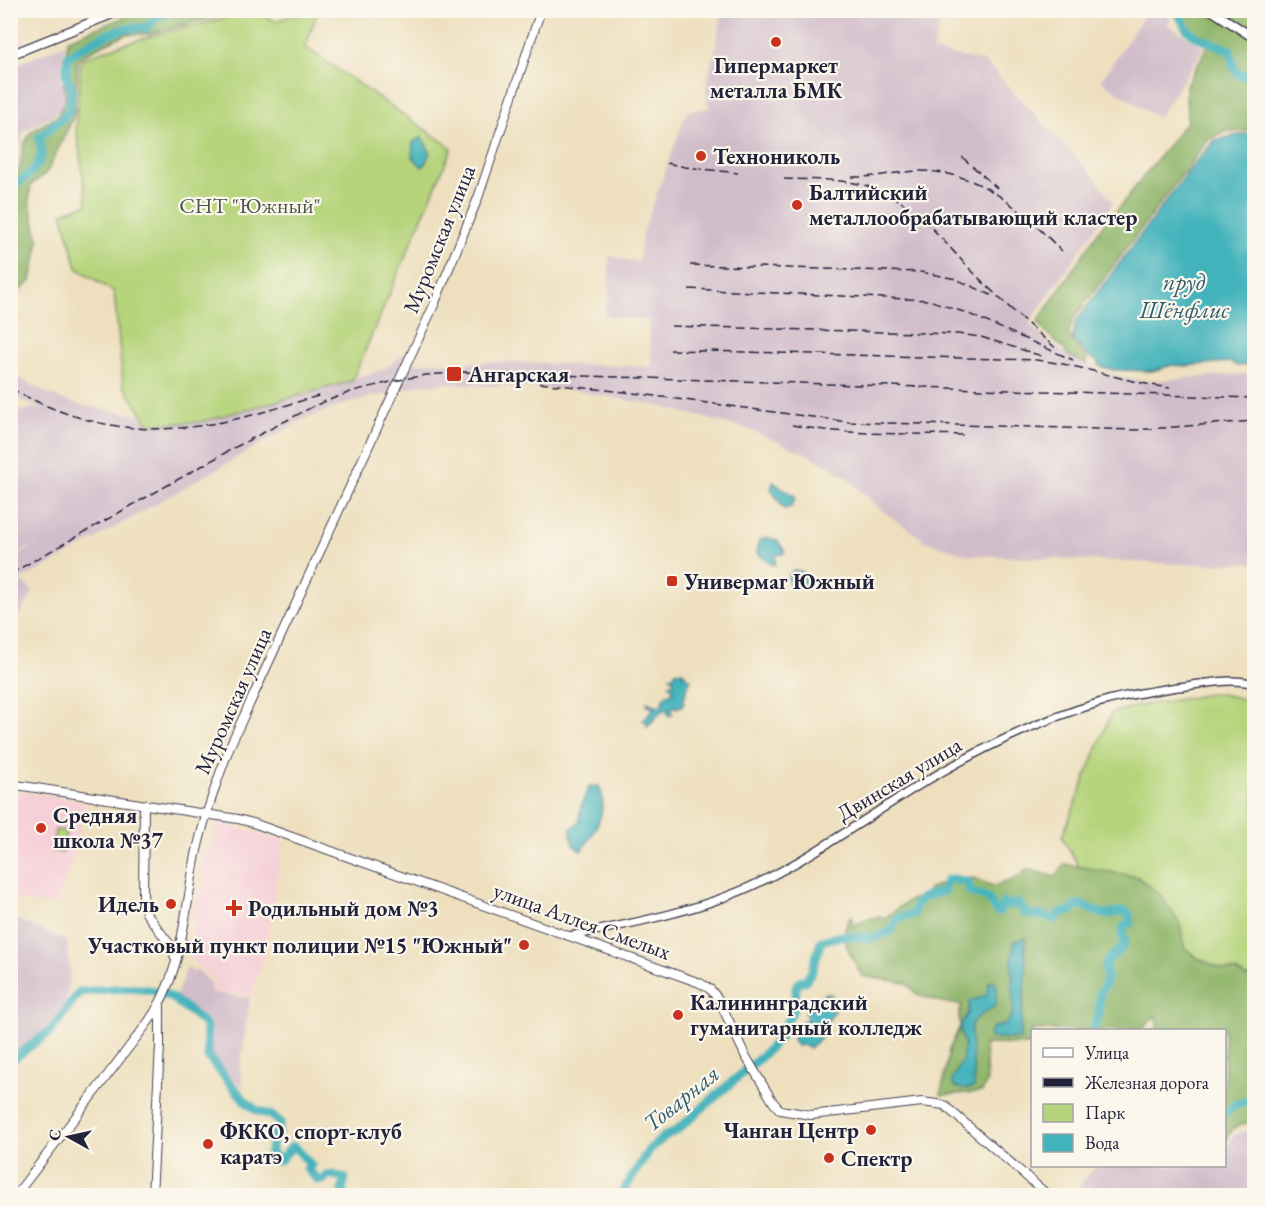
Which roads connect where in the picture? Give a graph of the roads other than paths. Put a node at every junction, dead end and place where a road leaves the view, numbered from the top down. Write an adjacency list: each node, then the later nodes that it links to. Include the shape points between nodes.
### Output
1 (122, 10): 5 (main road)
2 (541, 10): 9 (main road, Муромская улица, via 470,219 230,746 208,803)
3 (1211, 10): 4 (main road)
4 (1254, 38)
5 (10, 55)
6 (1254, 684): 10 (street, Двинская улица, via 1211,683 1098,702 970,757 757,884 704,904)
7 (10, 784): 8 (main road, улица Аллея Смелых)
8 (144, 805): 9 (main road, улица Аллея Смелых); 12 (main road, via 146,913)
9 (208, 814): 10 (main road, улица Аллея Смелых, via 253,823); 11 (main road, Муромская улица, via 196,854)
10 (570, 936): 19 (main road, улица Аллея Смелых, via 710,989 780,1110 810,1115 928,1102 944,1105)
11 (180, 942): 12 (main road); 13 (main road, Муромская улица)
12 (171, 946): 13 (main road)
13 (177, 961): 14 (main road, Муромская улица)
14 (161, 1004): 15 (main road, Муромская улица); 16 (main road)
15 (146, 1025): 16 (main road, via 157,1026); 17 (main road, Муромская улица)
16 (161, 1031): 18 (main road)
17 (15, 1196)
18 (152, 1196)
19 (1050, 1196)

